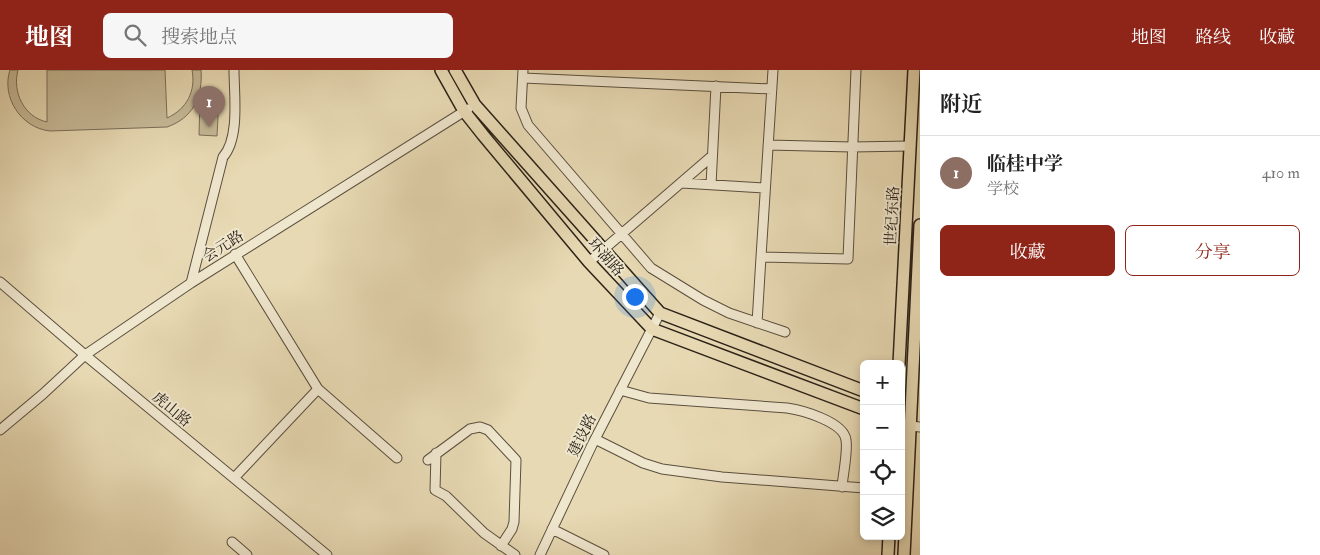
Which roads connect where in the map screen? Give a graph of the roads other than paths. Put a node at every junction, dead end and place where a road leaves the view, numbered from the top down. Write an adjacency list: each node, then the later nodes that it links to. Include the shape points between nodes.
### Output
1 (234, 70): 27 (street, via 232,139 223,156)
2 (441, 70): 11 (main road, 环湖路)
3 (455, 70): 10 (main road, 环湖路)
4 (773, 70): 9 (street)
5 (856, 70): 14 (street)
6 (914, 70): 13 (main road, 世纪东路)
7 (523, 74): 8 (street); 20 (street, via 521,108 528,125)
8 (716, 86): 9 (street); 15 (street)
9 (772, 89): 12 (street)
10 (474, 105): 11 (street, 会元路); 21 (main road, 环湖路)
11 (464, 111): 22 (street, 会元路); 24 (main road, 环湖路)
12 (768, 145): 14 (street); 18 (street)
13 (910, 146): 14 (street); 33 (main road, 世纪东路)
14 (852, 147): 23 (street, via 848,259)
15 (712, 156): 16 (street); 17 (street)
16 (682, 183): 17 (street); 20 (street)
17 (711, 185): 18 (street)
18 (764, 188): 23 (street)
19 (920, 225): 25 (main road, 世纪东路)
20 (622, 234): 21 (street); 29 (street, via 651,268 729,313)
21 (604, 250): 24 (street); 28 (main road, 环湖路)
22 (235, 254): 27 (street, 会元路); 34 (street)
23 (761, 256): 29 (street)
24 (589, 262): 30 (main road, 环湖路)
25 (918, 271): 38 (main road, 世纪东路)
26 (0, 282): 32 (street, 虎山路)
27 (191, 283): 32 (street, 会元路)
28 (660, 313): 30 (street, 建设路); 35 (main road, 环湖路)
29 (757, 323): 31 (street)
30 (652, 329): 36 (street, 建设路); 37 (main road, 环湖路)
31 (785, 332)
32 (85, 355): 40 (street, 会元路); 45 (street, 虎山路)
33 (899, 360)
34 (318, 389): 43 (street); 45 (street)
35 (860, 389)
36 (620, 390): 41 (street, 建设路); 46 (street, via 649,398 804,410 842,430 846,439)
37 (860, 407)
38 (906, 407): 39 (main road, 世纪东路)
39 (911, 425): 58 (main road, 世纪东路)
40 (0, 430)
41 (595, 439): 46 (street, via 662,469); 48 (street, 建设路)
42 (436, 453): 44 (street); 51 (street, via 436,490); 51 (street, via 470,429 480,427 488,430 516,460 514,522)
43 (396, 458)
44 (428, 460)
45 (234, 478): 53 (street, 虎山路)
46 (842, 487): 47 (street)
47 (860, 488)
48 (552, 529): 55 (street, 建设路); 56 (street)
49 (889, 540): 57 (main road)
50 (232, 542): 52 (street)
51 (501, 546): 54 (street)
52 (247, 555)
53 (327, 555)
54 (515, 555)
55 (540, 555)
56 (604, 555)
57 (888, 555)
58 (904, 555)

